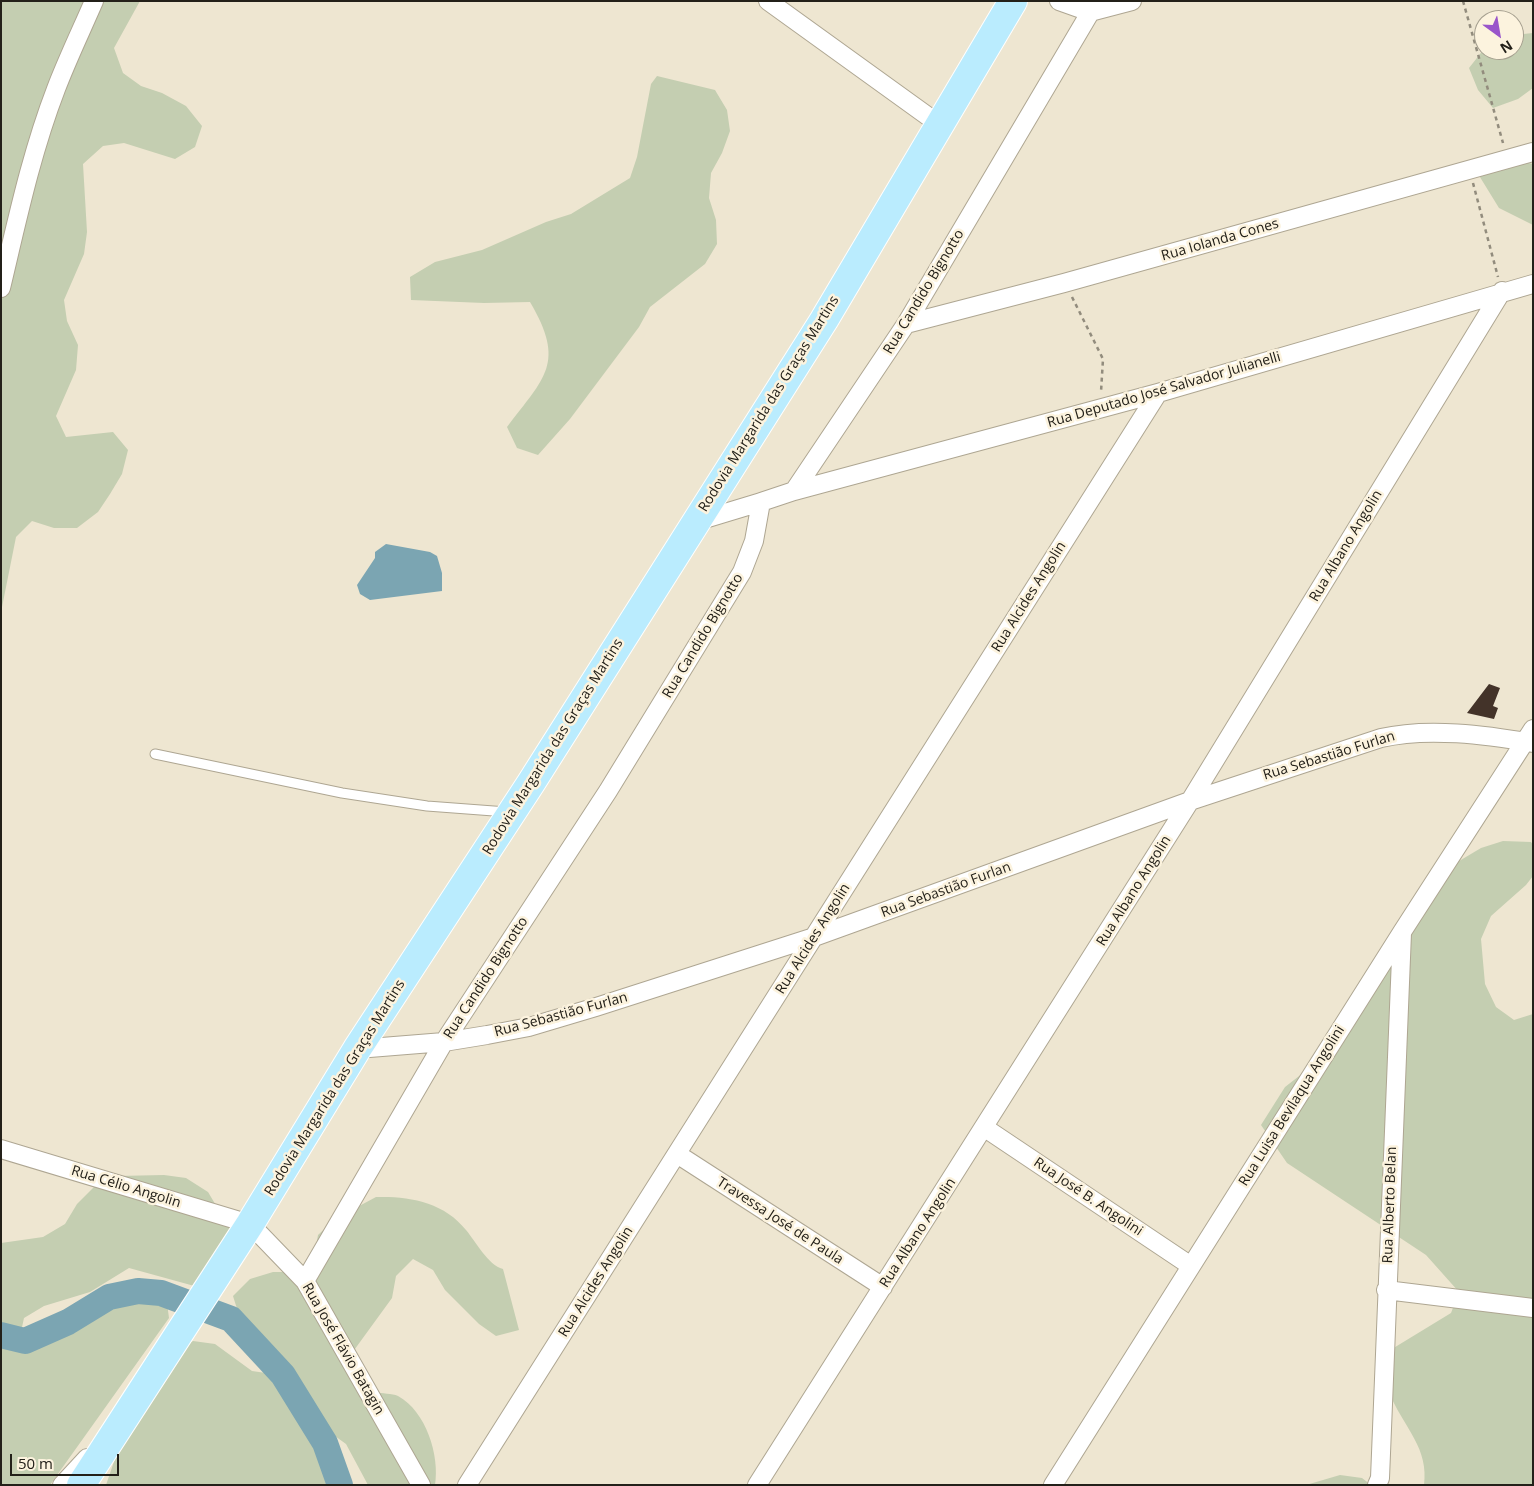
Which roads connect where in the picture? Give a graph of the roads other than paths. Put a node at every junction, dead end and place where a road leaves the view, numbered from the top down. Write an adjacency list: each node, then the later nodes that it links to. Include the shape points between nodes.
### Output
1 (94, 1): 10 (street, via 56,90 38,144)
2 (768, 1): 7 (street)
3 (1013, 1): 7 (main road, Rodovia Margarida das Graças Martins)
4 (1059, 1): 6 (street)
5 (1132, 1): 6 (street)
6 (1094, 7): 12 (street, Rua Candido Bignotto)
7 (940, 125): 16 (main road, Rodovia Margarida das Graças Martins, via 824,320)
8 (1533, 152): 12 (street, Rua Iolanda Cones)
9 (1533, 284): 11 (street, Rua Deputado José Salvador Julianelli)
10 (1, 288)
11 (1502, 291): 13 (street, Rua Deputado José Salvador Julianelli); 19 (street, Rua Albano Angolin)
12 (906, 324): 14 (street, Rua Candido Bignotto)
13 (1158, 394): 14 (street, Rua Deputado José Salvador Julianelli); 22 (street, Rua Alcides Angolin)
14 (794, 491): 15 (street)
15 (761, 502): 16 (street); 23 (street, Rua Candido Bignotto, via 754,541 742,572 608,791)
16 (695, 522): 20 (main road, Rodovia Margarida das Graças Martins)
17 (1530, 738): 19 (street, Rua Sebastião Furlan, via 1404,733); 21 (street, Rua Luisa Bevilaqua Angolini)
18 (155, 754): 20 (lane, via 395,802)
19 (1190, 801): 22 (street, Rua Sebastião Furlan); 25 (street, Rua Albano Angolin)
20 (512, 813): 24 (main road, Rodovia Margarida das Graças Martins)
21 (1402, 932): 29 (street, Rua Luisa Bevilaqua Angolini); 32 (street, Rua Alberto Belan)
22 (814, 938): 23 (street, Rua Sebastião Furlan, via 529,1027); 27 (street, Rua Alcides Angolin)
23 (444, 1042): 24 (street, Rua Sebastião Furlan); 30 (street, Rua Candido Bignotto)
24 (357, 1049): 28 (main road, Rodovia Margarida das Graças Martins)
25 (984, 1128): 29 (street, Rua José B. Angolini); 31 (street, Rua Albano Angolin)
26 (1, 1149): 28 (street, Rua Célio Angolin)
27 (677, 1154): 31 (street, Travessa José de Paula); 39 (street, Rua Alcides Angolin)
28 (250, 1224): 30 (street, Rua José Flávio Batagin); 34 (main road, Rodovia Margarida das Graças Martins)
29 (1191, 1266): 41 (street, Rua Luisa Bevilaqua Angolini)
30 (305, 1281): 38 (street, Rua José Flávio Batagin)
31 (883, 1287): 40 (street, Rua Albano Angolin)
32 (1386, 1290): 33 (street); 35 (street, Rua Alberto Belan)
33 (1533, 1308)
34 (121, 1420): 36 (street); 37 (main road, Rodovia Margarida das Graças Martins)
35 (1379, 1481)
36 (62, 1485)
37 (81, 1485)
38 (421, 1485)
39 (467, 1485)
40 (757, 1485)
41 (1053, 1485)

